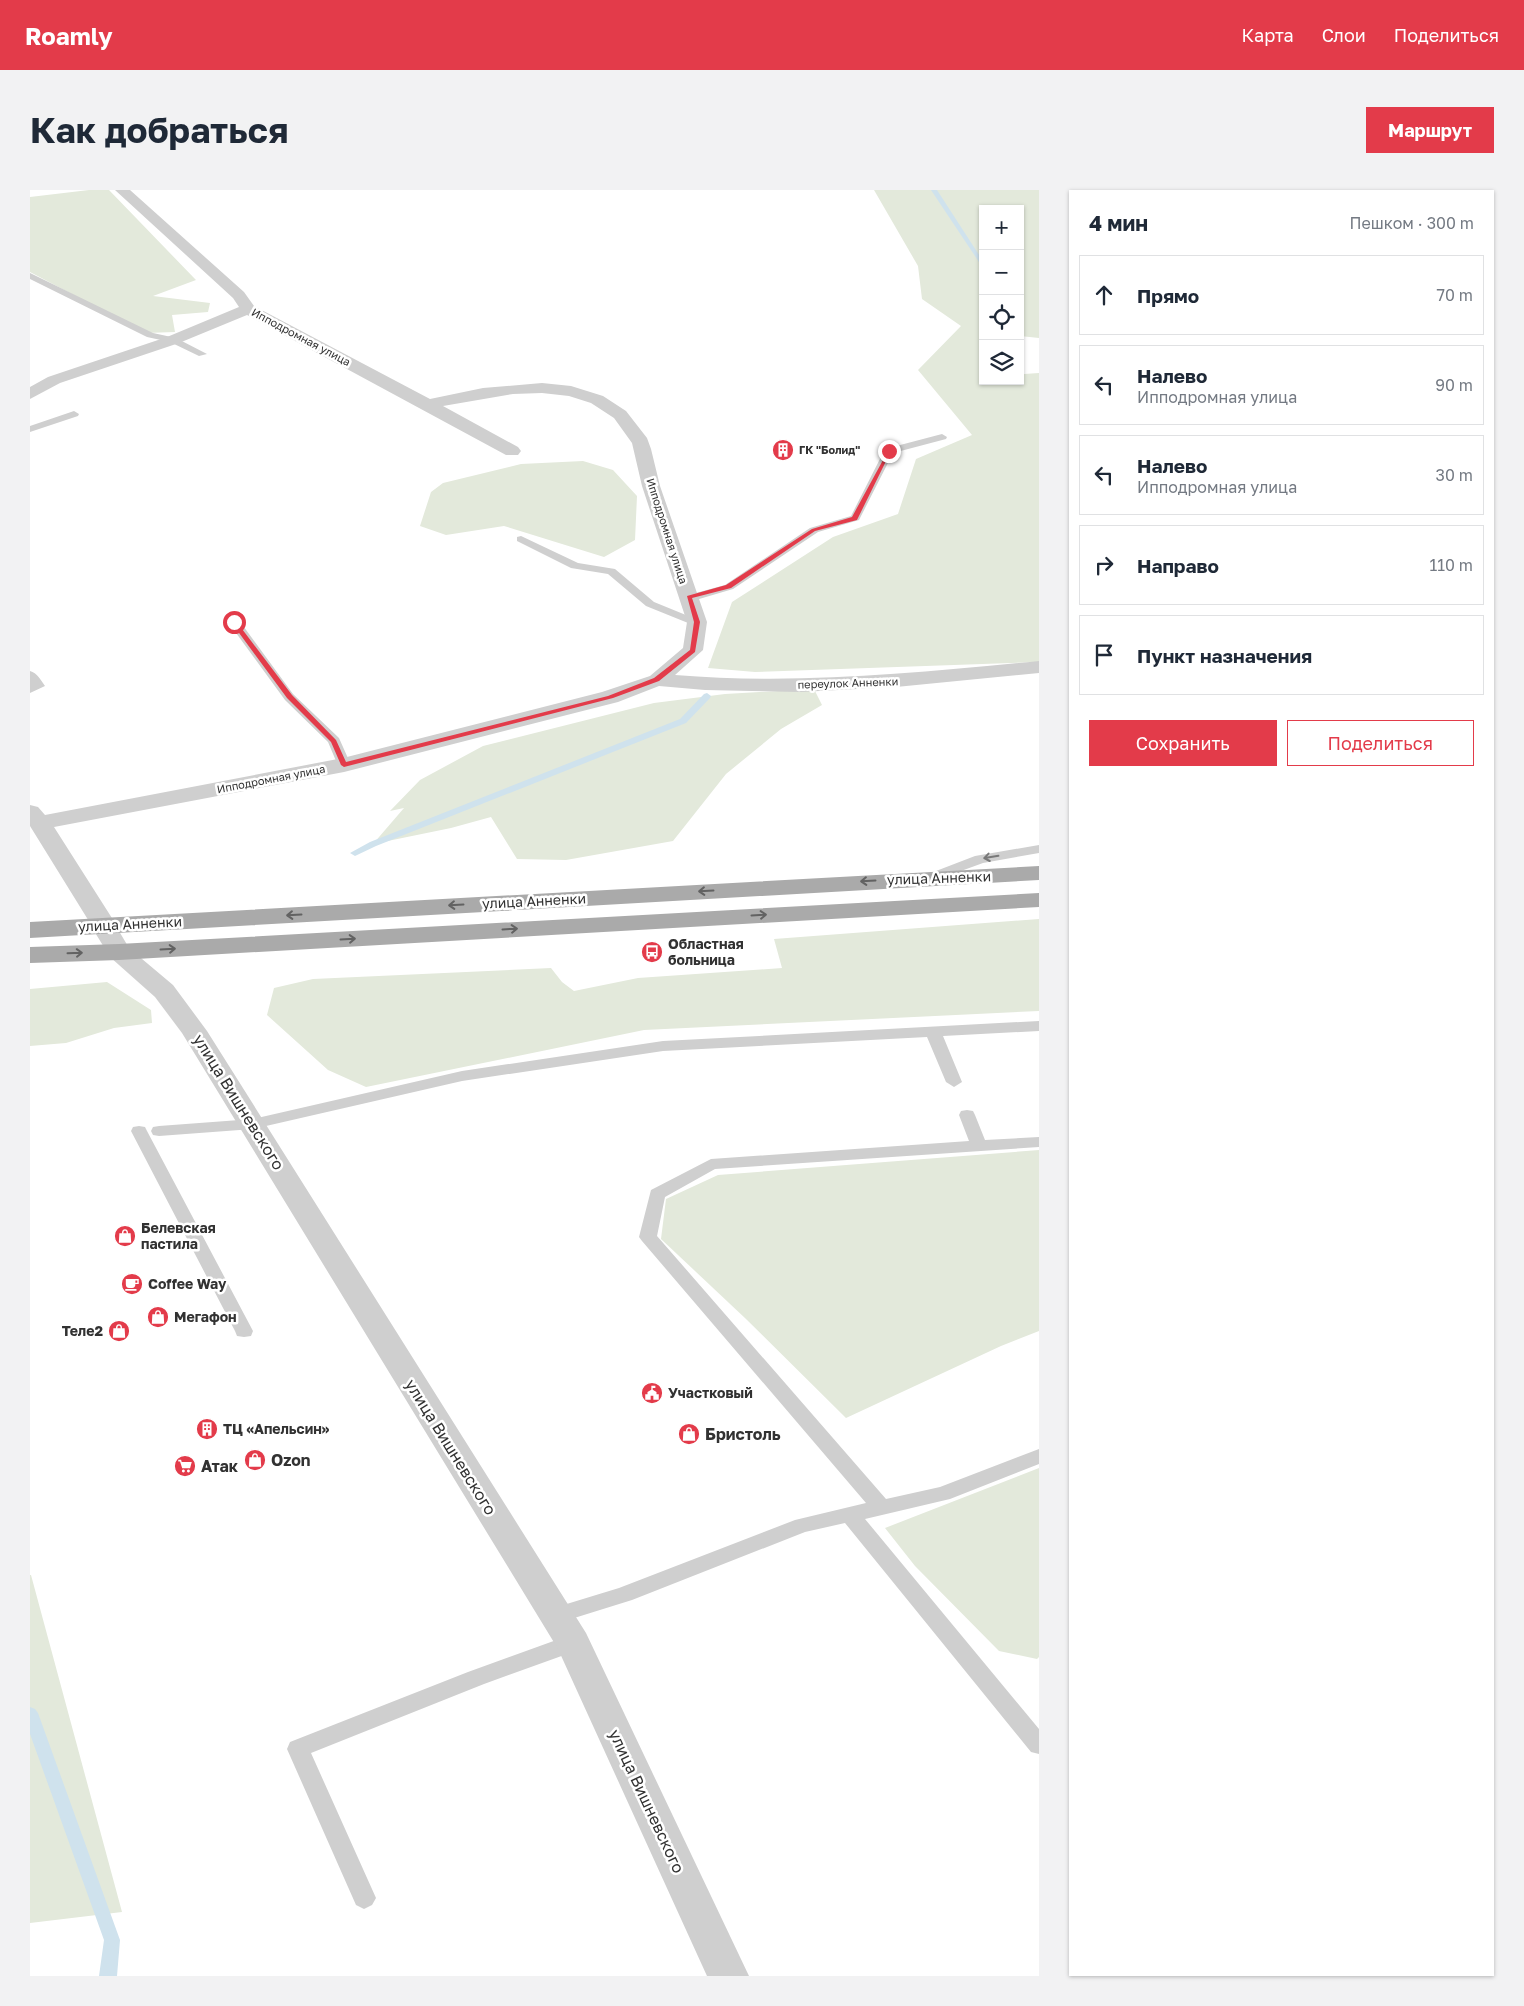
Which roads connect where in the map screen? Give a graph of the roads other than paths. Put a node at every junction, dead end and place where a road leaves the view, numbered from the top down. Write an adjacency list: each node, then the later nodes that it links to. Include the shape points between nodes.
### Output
1 (122, 190): 3 (street, Ипподромная улица, via 238,295)
2 (30, 276): 4 (lane, via 150,336)
3 (248, 308): 4 (street); 7 (street, Ипподромная улица)
4 (173, 340): 5 (lane); 6 (street, via 54,380)
5 (202, 354)
6 (30, 394)
7 (428, 404): 11 (street, Ипподромная улица); 13 (street, Ипподромная улица, via 501,390 551,388 600,400 620,416 638,439)
8 (74, 414): 9 (lane)
9 (30, 429)
10 (942, 437): 13 (lane, via 889,451 855,518 814,530 728,587)
11 (512, 451)
12 (521, 539): 15 (lane, via 575,566 611,570 650,604)
13 (689, 598): 15 (street, Ипподромная улица)
14 (234, 622): 20 (lane, via 289,696 334,741)
15 (697, 622): 18 (street, Ипподромная улица, via 693,650)
16 (1039, 668): 18 (street, переулок Анненки, via 882,683 711,686)
17 (30, 674): 19 (lane, via 39,686)
18 (657, 680): 20 (street, Ипподромная улица, via 610,697)
19 (30, 688)
20 (344, 765): 21 (street, Ипподромная улица)
21 (35, 817): 27 (street, улица Вишневского)
22 (1039, 849): 24 (lane, one-way to 24, via 980,859)
23 (1039, 874): 24 (main road, улица Анненки)
24 (926, 880): 27 (main road, улица Анненки, one-way to 27)
25 (1039, 900): 27 (main road, улица Анненки, one-way to 25)
26 (30, 930): 27 (main road, улица Анненки)
27 (112, 939): 28 (main road, улица Анненки, one-way to 27); 33 (street, улица Вишневского, via 164,991 194,1031)
28 (30, 954)
29 (1039, 1026): 30 (lane)
30 (933, 1031): 31 (lane); 33 (lane, via 664,1046 580,1057 462,1076)
31 (954, 1082)
32 (967, 1115): 37 (lane)
33 (253, 1124): 35 (lane); 42 (street, улица Вишневского)
34 (139, 1131): 38 (lane)
35 (159, 1131)
36 (1039, 1142): 37 (lane)
37 (979, 1146): 40 (lane, via 711,1164 657,1194 648,1237)
38 (244, 1332)
39 (1039, 1456): 40 (lane, via 943,1494)
40 (881, 1507): 41 (lane)
41 (849, 1514): 42 (lane, via 802,1524 624,1594); 43 (lane)
42 (564, 1630): 44 (lane, via 476,1678 298,1749); 45 (street, улица Вишневского)
43 (1039, 1745)
44 (364, 1898)
45 (728, 1976)

